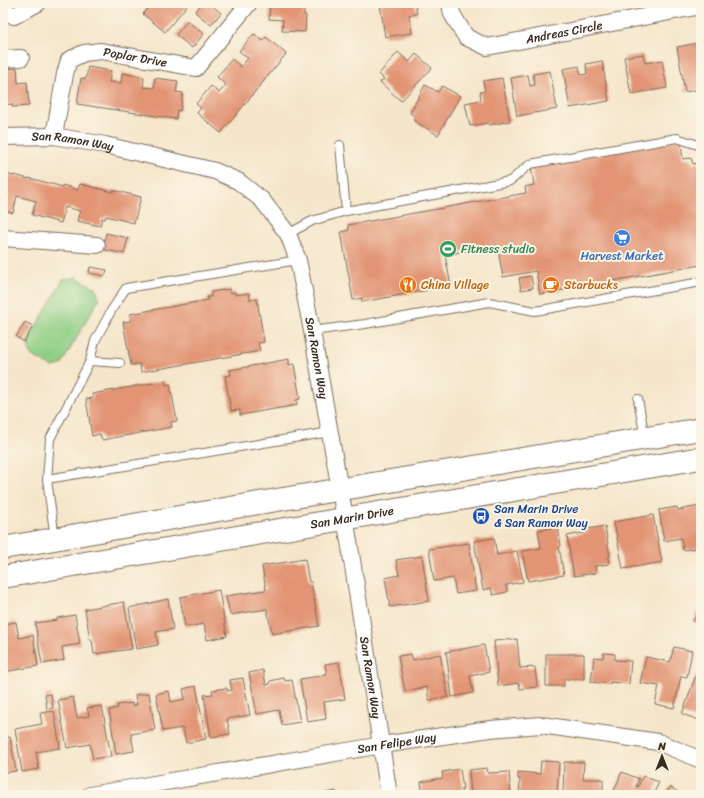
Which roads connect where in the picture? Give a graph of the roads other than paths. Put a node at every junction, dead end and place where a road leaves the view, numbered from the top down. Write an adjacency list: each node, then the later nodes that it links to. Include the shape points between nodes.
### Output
1 (38, 3): 5 (street, via 14,16)
2 (249, 3): 8 (street, Poplar Drive, via 196,68 101,51 84,53 70,60 65,74)
3 (450, 3): 4 (street, Andreas Circle, via 452,14 466,36 487,47)
4 (701, 6)
5 (3, 9)
6 (21, 58): 7 (street)
7 (3, 59)
8 (54, 136): 9 (street, San Ramon Way); 13 (street, San Ramon Way, via 105,145 215,171 238,181 262,200)
9 (3, 137)
10 (340, 145): 12 (lane)
11 (701, 146): 12 (lane, via 677,138 530,164 510,181)
12 (346, 211): 13 (lane, via 312,221)
13 (288, 234): 16 (street, San Ramon Way)
14 (3, 238): 15 (street)
15 (97, 245)
16 (298, 260): 18 (street, San Ramon Way); 19 (lane, via 126,288 95,340)
17 (701, 282): 18 (lane, via 535,311 489,302)
18 (312, 331): 23 (street, San Ramon Way)
19 (90, 361): 20 (lane); 26 (lane, via 50,439)
20 (120, 363)
21 (638, 400): 24 (lane)
22 (701, 429): 24 (main road)
23 (330, 432): 26 (lane); 27 (street, San Ramon Way)
24 (645, 439): 27 (main road)
25 (701, 458): 28 (main road, San Marin Drive)
26 (46, 479): 29 (lane)
27 (339, 490): 28 (street, San Ramon Way); 29 (main road)
28 (345, 520): 31 (main road, San Marin Drive); 32 (street, San Ramon Way)
29 (55, 539): 30 (main road)
30 (3, 548)
31 (3, 577)
32 (382, 745): 33 (street, San Felipe Way, via 490,729 541,725 658,742); 34 (street, San Felipe Way); 35 (street, San Ramon Way)
33 (701, 760)
34 (90, 795)
35 (390, 795)

